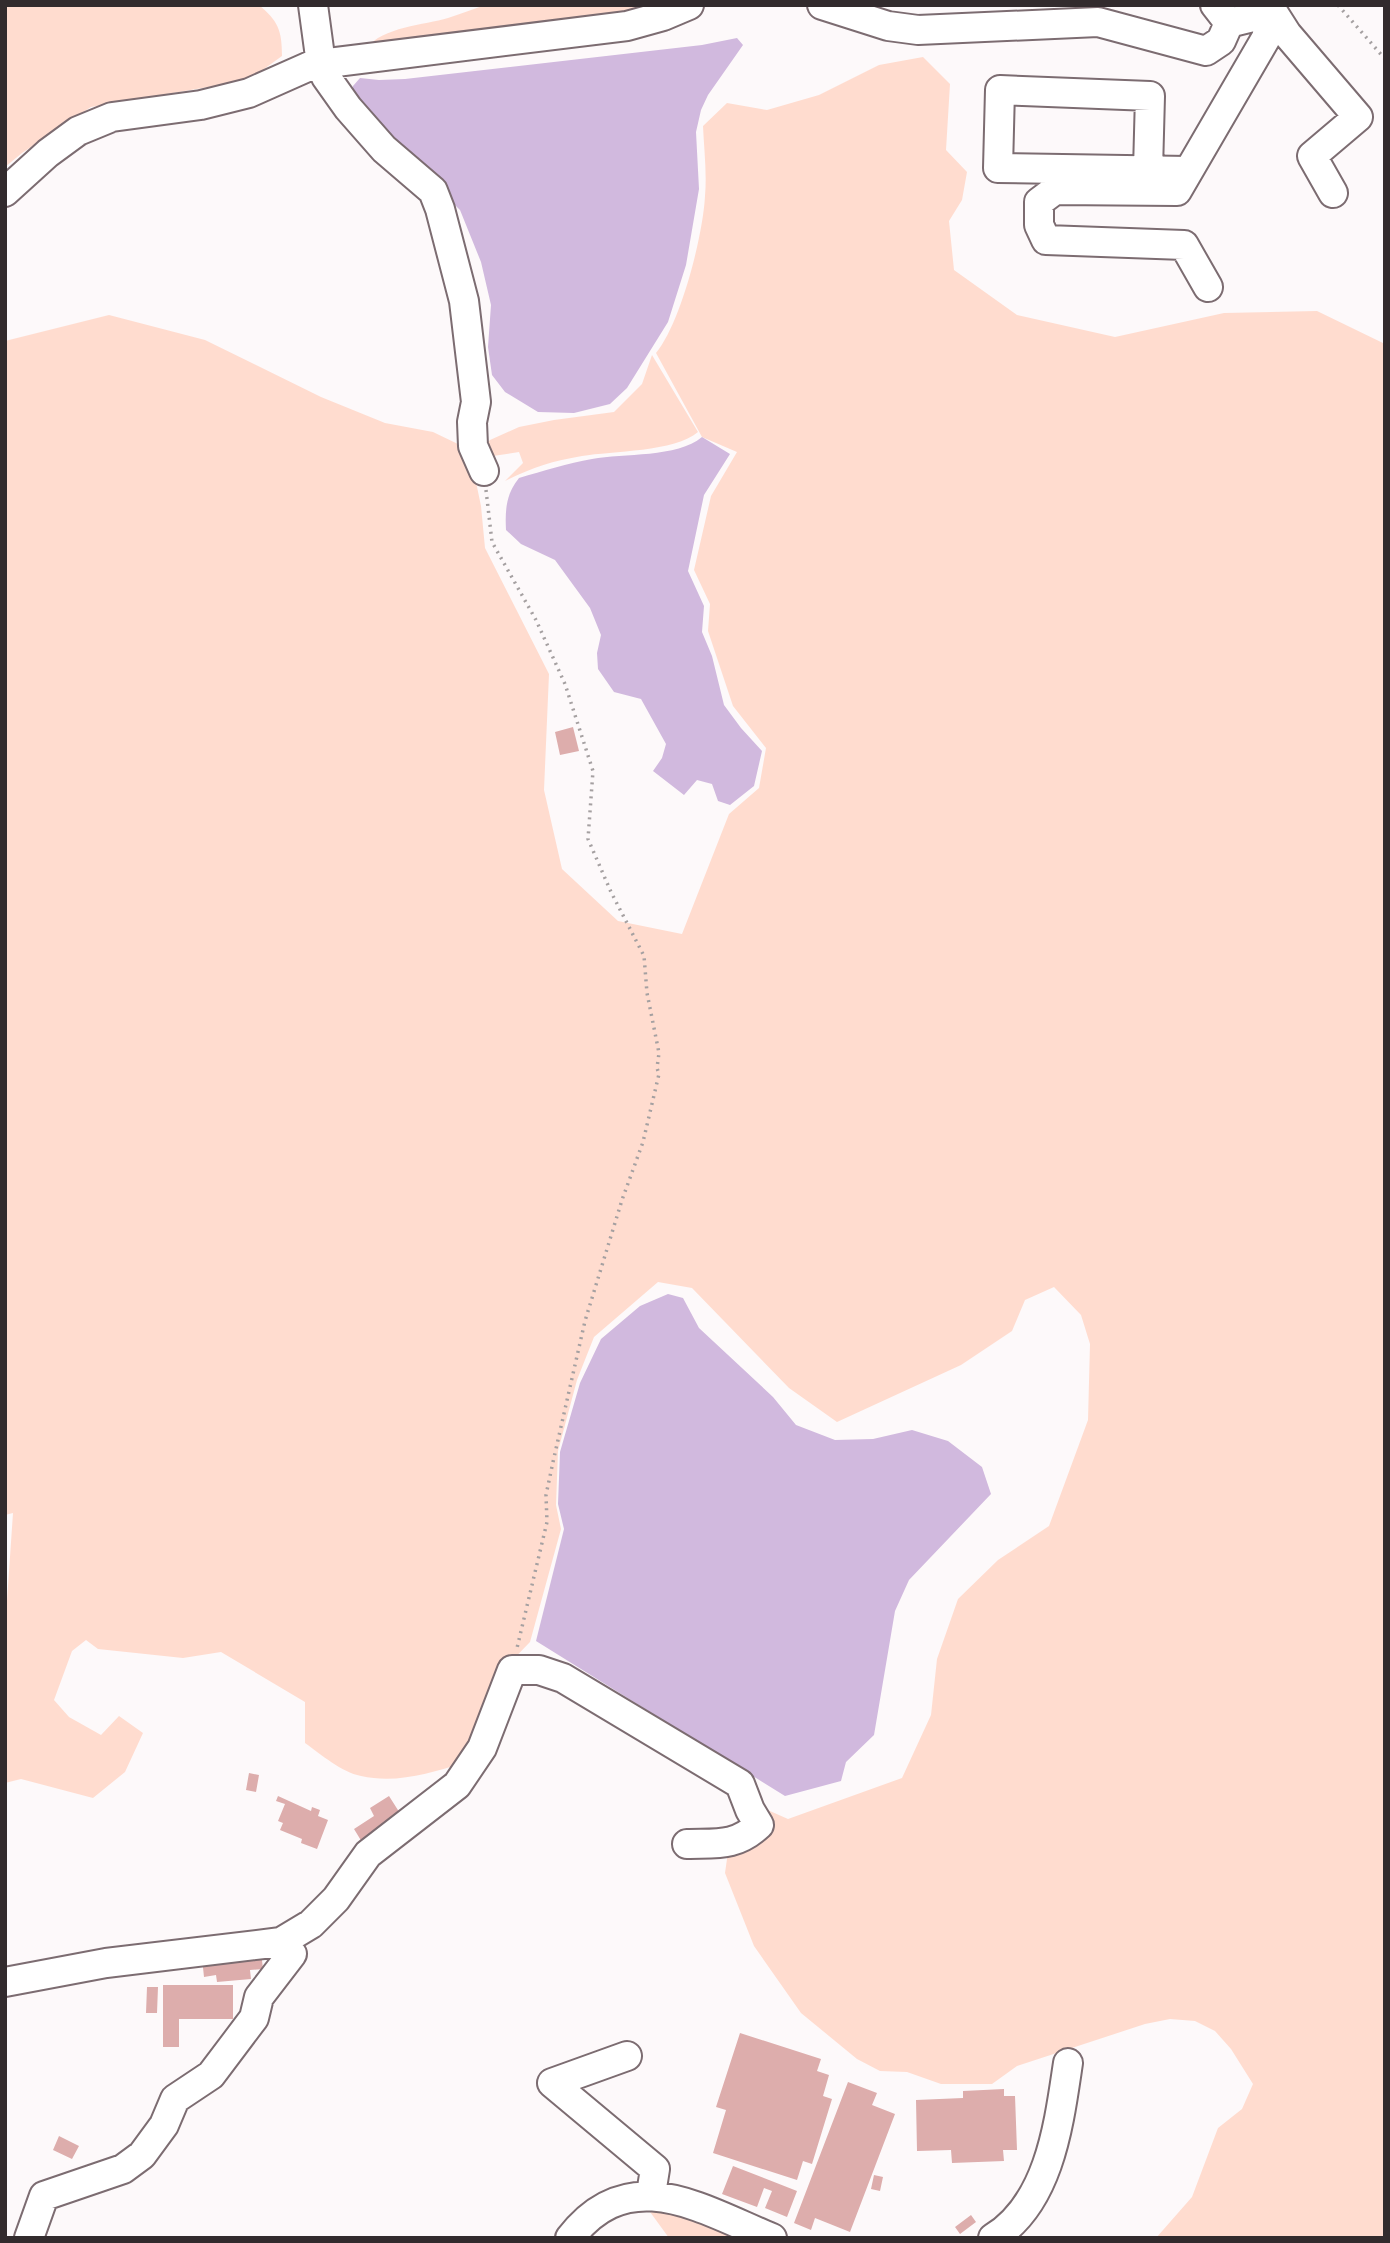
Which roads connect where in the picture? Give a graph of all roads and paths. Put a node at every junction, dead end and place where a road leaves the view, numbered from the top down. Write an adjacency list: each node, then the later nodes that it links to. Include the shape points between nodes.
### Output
1 (313, 5): 10 (street)
2 (689, 5): 10 (street, via 626,26)
3 (822, 5): 8 (street)
4 (1338, 5): 9 (path)
5 (1272, 9): 6 (street); 12 (street, via 1265,38); 14 (street, via 1287,34 1358,117 1312,156)
6 (1222, 14): 7 (street, via 1221,41 1206,51 1098,22)
7 (1035, 15): 8 (street, via 918,30)
8 (891, 16)
9 (1385, 59)
10 (321, 64): 13 (street, via 249,93 201,105 112,117 78,131); 16 (street, via 348,108 384,149 433,191 464,301 476,402 473,446)
11 (1148, 170): 11 (street, via 998,168 1000,90 1150,96); 12 (street)
12 (1188, 171): 15 (street, via 1177,191 1055,190 1040,202 1039,225 1046,240 1184,245)
13 (5, 192)
14 (1334, 193)
15 (1208, 287)
16 (484, 471): 17 (path, via 492,542 565,684 593,771 588,839 644,956 659,1053 659,1074 643,1142 585,1321 552,1462 547,1522)
17 (512, 1670): 18 (street, via 539,1670 563,1678 740,1784 759,1825 746,1837 729,1842); 19 (street, via 482,1748 457,1785 368,1854 312,1924)
18 (687, 1844)
19 (281, 1942): 20 (street, via 106,1963); 24 (street, via 292,1954 259,1997 254,2018 211,2075 175,2099 157,2136 123,2169 44,2196)
20 (5, 1982)
21 (627, 2056): 23 (street, via 552,2083 655,2169)
22 (1068, 2063): 27 (street, via 1047,2166 1029,2202)
23 (651, 2194): 25 (street, via 623,2197 599,2209); 26 (street, via 687,2203)
24 (29, 2238)
25 (570, 2238)
26 (772, 2238)
27 (993, 2238)

